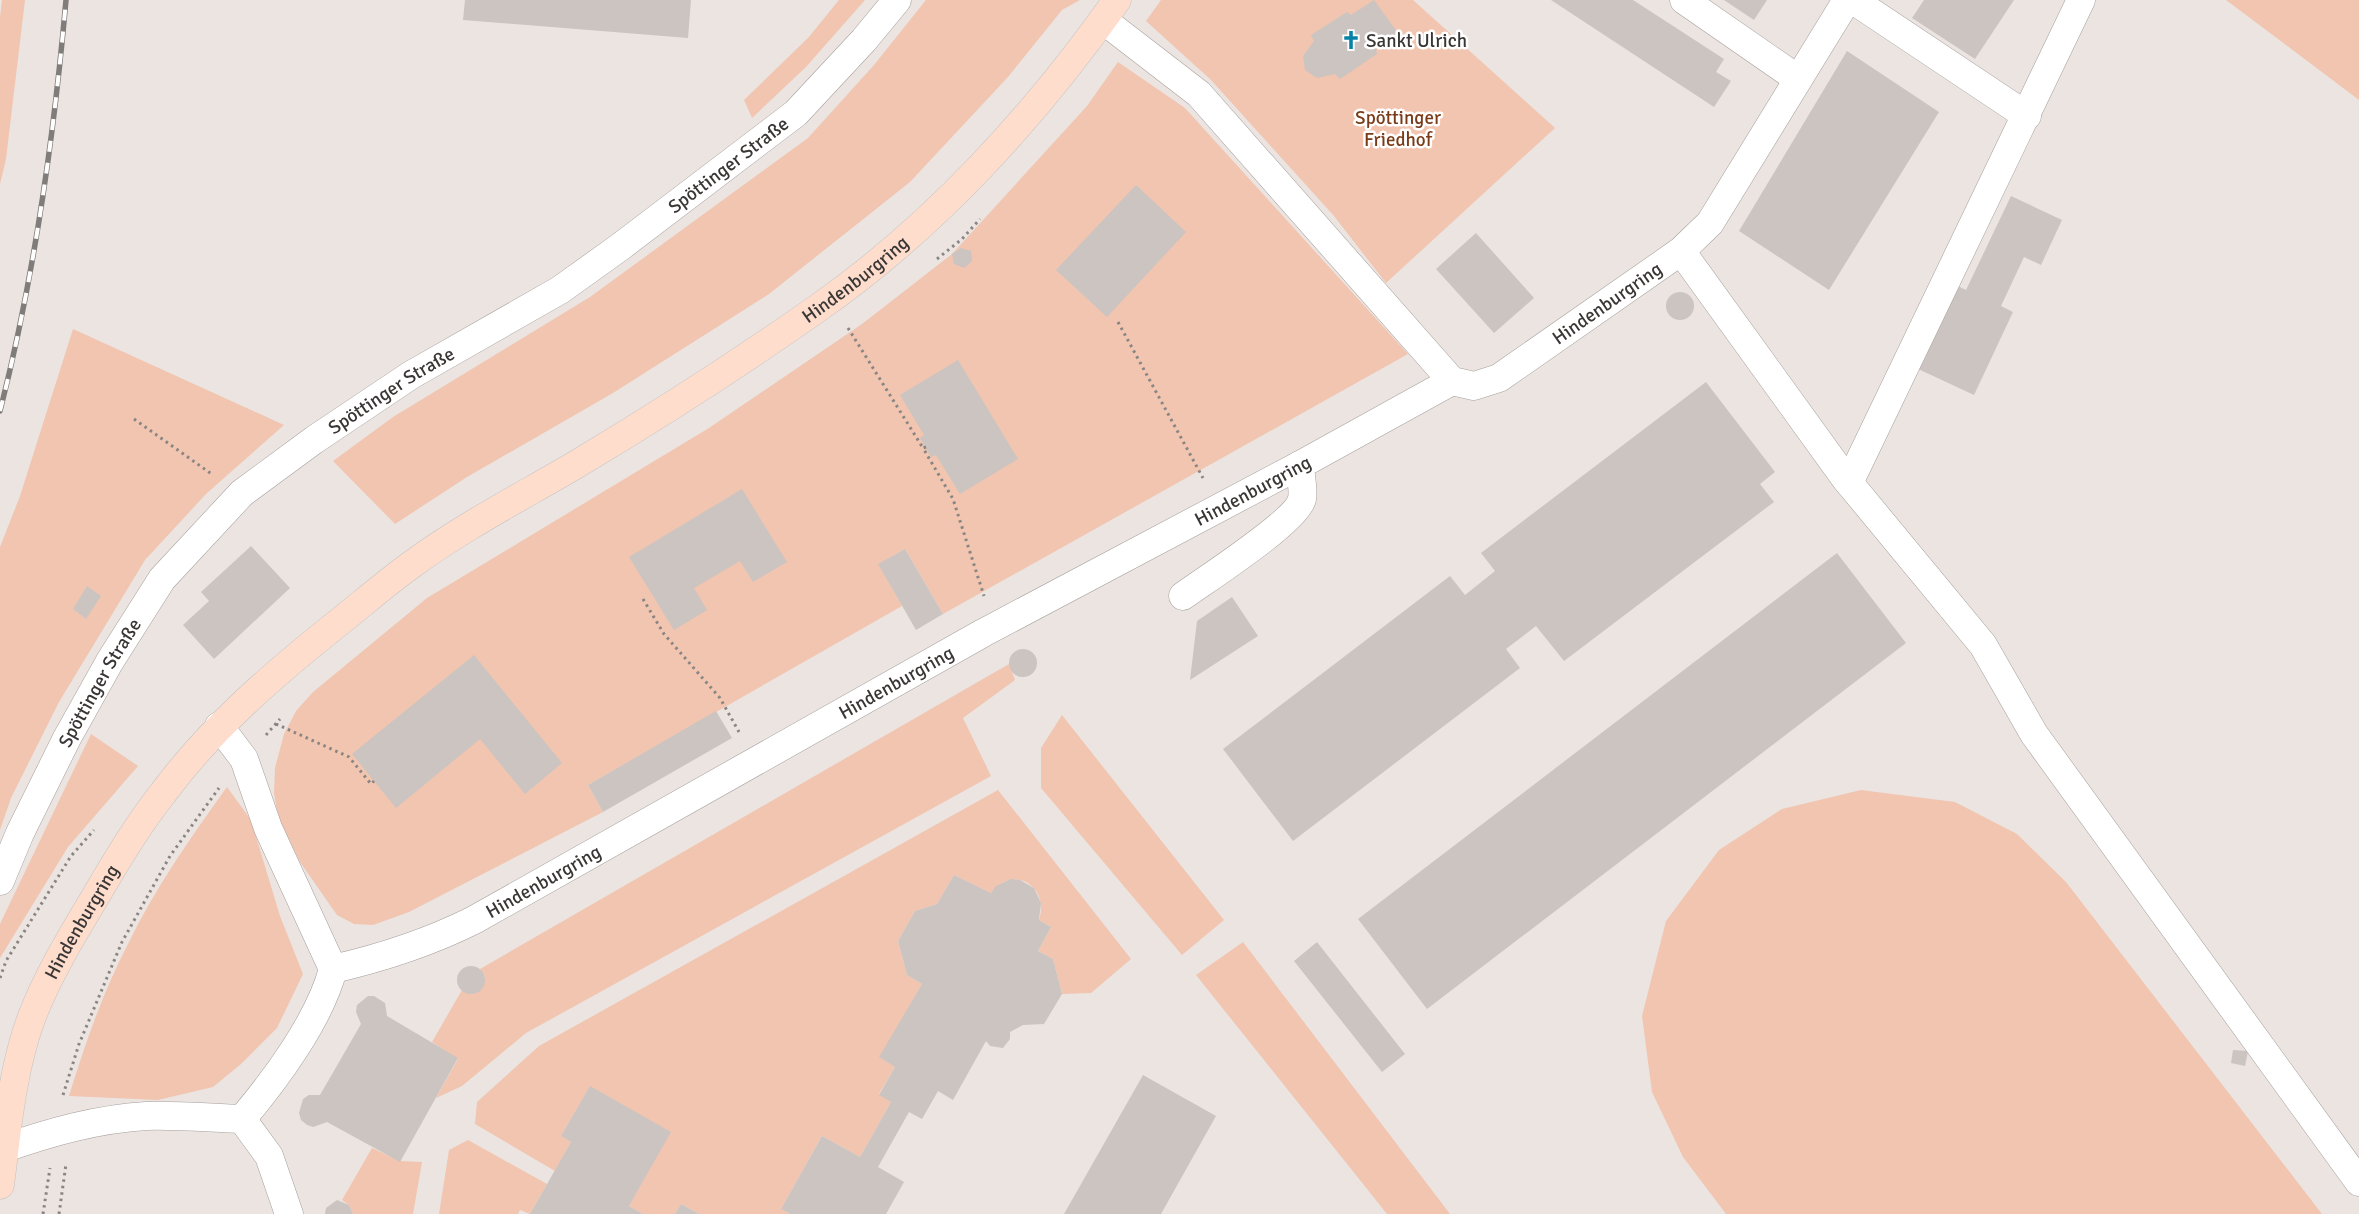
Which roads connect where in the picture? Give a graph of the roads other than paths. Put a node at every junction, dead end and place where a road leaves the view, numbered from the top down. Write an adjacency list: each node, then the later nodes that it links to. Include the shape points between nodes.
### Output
1 (897, 0): 15 (street, Spöttinger Straße, via 796,112 620,247 560,290 411,375 242,493 162,580 110,661 67,738 20,833)
2 (1684, 0): 7 (street)
3 (1847, 0): 7 (street, Hindenburgring)
4 (1852, 0): 8 (street)
5 (2081, 0): 8 (street)
6 (1110, 10): 10 (street, Hindenburgring, via 1199,94); 14 (main road, Hindenburgring, via 1038,101 957,190 889,252 821,306 685,397 493,511 412,564 273,674)
7 (1798, 79): 9 (street, Hindenburgring, via 1710,223)
8 (2027, 116): 12 (street)
9 (1681, 251): 10 (street, Hindenburgring, via 1499,378 1474,386); 12 (street)
10 (1452, 381): 11 (street, Hindenburgring)
11 (1300, 464): 13 (street, via 1302,499 1295,512); 16 (street, Hindenburgring, via 994,627 450,932 362,963)
12 (1849, 483): 19 (street, via 1982,645 2034,734)
13 (1183, 596)
14 (219, 726): 16 (street, via 244,759 268,828); 18 (main road, Hindenburgring, via 163,792 108,874 52,974 29,1028)
15 (0, 882)
16 (333, 969): 17 (street, via 328,990 276,1078)
17 (242, 1119): 18 (street, via 147,1116 102,1121); 21 (street, via 269,1156)
18 (2, 1144): 20 (main road, Hindenburgring)
19 (2359, 1182)
20 (0, 1185)
21 (289, 1214)

